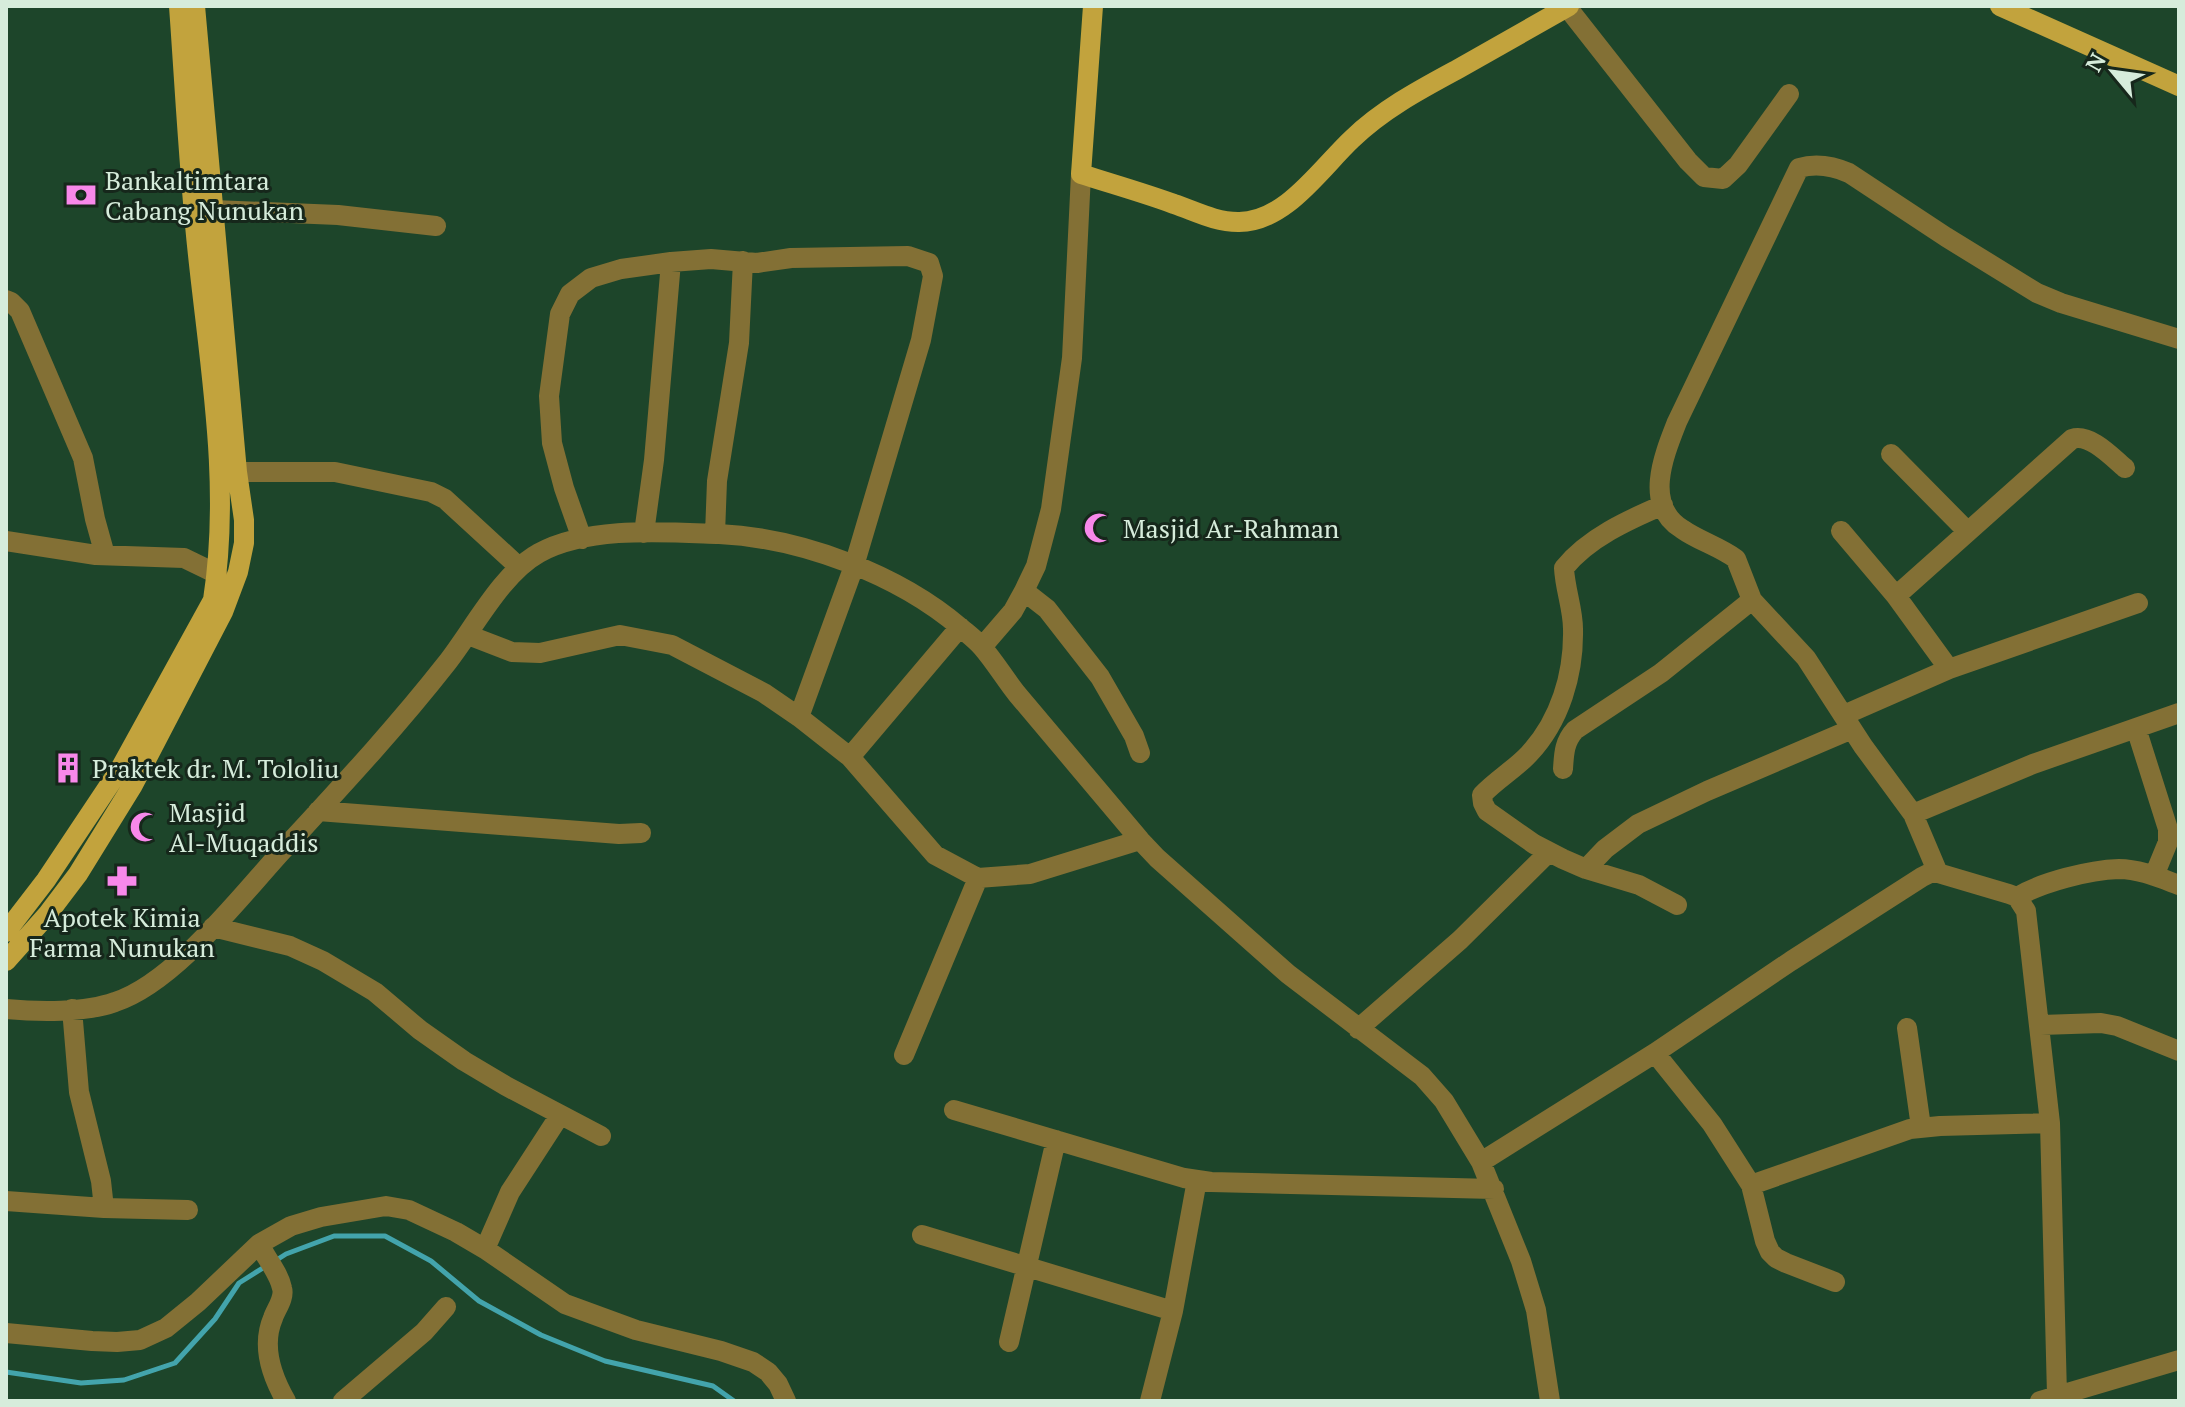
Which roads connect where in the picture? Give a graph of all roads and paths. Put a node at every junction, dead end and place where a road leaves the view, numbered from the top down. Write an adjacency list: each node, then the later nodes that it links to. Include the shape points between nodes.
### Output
1 (179, 6): 10 (main road)
2 (195, 6): 9 (main road)
3 (1093, 6): 8 (main road)
4 (2000, 6): 6 (main road)
5 (1568, 7): 7 (street, via 1704,177 1723,179 1738,165); 8 (main road, via 1379,116 1304,190 1257,219 1218,220)
6 (2179, 86)
7 (1789, 94)
8 (1081, 174): 30 (street, via 1072,358 1061,443 1045,538)
9 (214, 210): 10 (street); 11 (street); 18 (main road)
10 (193, 215): 29 (main road, via 221,481)
11 (436, 226)
12 (743, 261): 13 (street); 23 (street, via 739,343 717,481); 27 (street, via 908,256 932,268 921,340)
13 (671, 262): 22 (street); 24 (street, via 591,278 570,294 560,314 549,396 552,443)
14 (6, 300): 26 (street, via 20,311 83,458)
15 (2179, 339): 19 (street, via 2037,293 1849,173 1799,168 1677,422 1660,476)
16 (1891, 454): 21 (street)
17 (2125, 468): 21 (street, via 2094,443 2077,437)
18 (237, 472): 28 (street, via 335,472 431,492); 59 (main road, via 244,543 223,612 133,785 86,861)
19 (1663, 505): 32 (street, via 1681,529 1736,559); 49 (street, via 1582,549 1564,568 1573,624 1573,658 1564,696 1528,755 1482,795 1487,811)
20 (1841, 531): 31 (street)
21 (1968, 532): 31 (street)
22 (644, 533): 23 (street); 24 (street)
23 (715, 534): 27 (street, via 804,548)
24 (582, 539): 28 (street, via 547,549)
25 (6, 541): 26 (street)
26 (105, 555): 29 (street, via 184,558)
27 (854, 566): 34 (street, via 906,589); 39 (street)
28 (519, 567): 35 (street)
29 (217, 574): 58 (main road, via 213,600 120,769)
30 (1024, 591): 36 (street); 42 (street, via 1047,609 1100,677)
31 (1896, 596): 37 (street)
32 (1752, 600): 40 (street, via 1806,658); 44 (street, via 1661,673 1575,730 1564,748)
33 (2138, 603): 37 (street)
34 (960, 627): 36 (street); 43 (street)
35 (468, 635): 39 (street, via 512,652 540,653 620,635 672,645); 45 (street)
36 (982, 647): 48 (street)
37 (1949, 669): 40 (street)
38 (2179, 713): 41 (street)
39 (799, 717): 43 (street)
40 (1848, 722): 46 (street); 50 (street, via 1638,824)
41 (2136, 728): 46 (street); 52 (street, via 2168,829)
42 (1140, 753)
43 (850, 757): 53 (street, via 935,855)
44 (1563, 769)
45 (318, 811): 47 (street); 57 (street)
46 (1913, 814): 51 (street)
47 (641, 833)
48 (1140, 840): 53 (street, via 1030,874); 64 (street, via 1288,974)
49 (1549, 852): 50 (street); 64 (street, via 1460,940)
50 (1586, 869): 56 (street, via 1639,885)
51 (1938, 873): 55 (street); 66 (street, via 1895,894)
52 (2154, 876): 54 (street); 55 (street, via 2102,871)
53 (978, 878): 67 (street)
54 (2179, 885)
55 (2017, 897): 62 (street, via 2026,911)
56 (1677, 905)
57 (213, 927): 61 (street, via 137,992 117,1002); 69 (street, via 290,946 323,961 375,992 464,1061)
58 (6, 932)
59 (6, 961)
60 (6, 1009): 61 (street)
61 (72, 1009): 79 (street, via 79,1092)
62 (2041, 1025): 65 (street, via 2117,1026); 70 (street)
63 (1907, 1028): 71 (street)
64 (1358, 1029): 74 (street, via 1433,1087)
65 (2179, 1051)
66 (1655, 1053): 74 (street); 76 (street, via 1712,1124)
67 (904, 1055)
68 (954, 1110): 73 (street)
69 (560, 1115): 72 (street); 83 (street, via 510,1192)
70 (2050, 1123): 71 (street); 91 (street)
71 (1921, 1127): 76 (street)
72 (601, 1136)
73 (1056, 1140): 75 (street); 84 (street)
74 (1481, 1162): 77 (street)
75 (1197, 1180): 77 (street); 87 (street)
76 (1751, 1185): 85 (street, via 1770,1252)
77 (1494, 1189): 96 (street, via 1530,1288)
78 (6, 1201): 79 (street)
79 (104, 1208): 80 (street)
80 (188, 1210)
81 (922, 1235): 84 (street)
82 (260, 1245): 83 (street, via 305,1221 386,1206 409,1210); 88 (street, via 166,1328 140,1340); 92 (street, via 282,1287 267,1350)
83 (485, 1249): 94 (street, via 565,1304 753,1362 768,1372)
84 (1026, 1266): 87 (street); 89 (street)
85 (1835, 1282)
86 (446, 1307): 93 (street)
87 (1173, 1311): 95 (street)
88 (6, 1333)
89 (1009, 1342)
90 (2179, 1360): 91 (street)
91 (2049, 1398)
92 (286, 1401)
93 (343, 1401)
94 (786, 1401)
95 (1150, 1401)
96 (1550, 1401)

